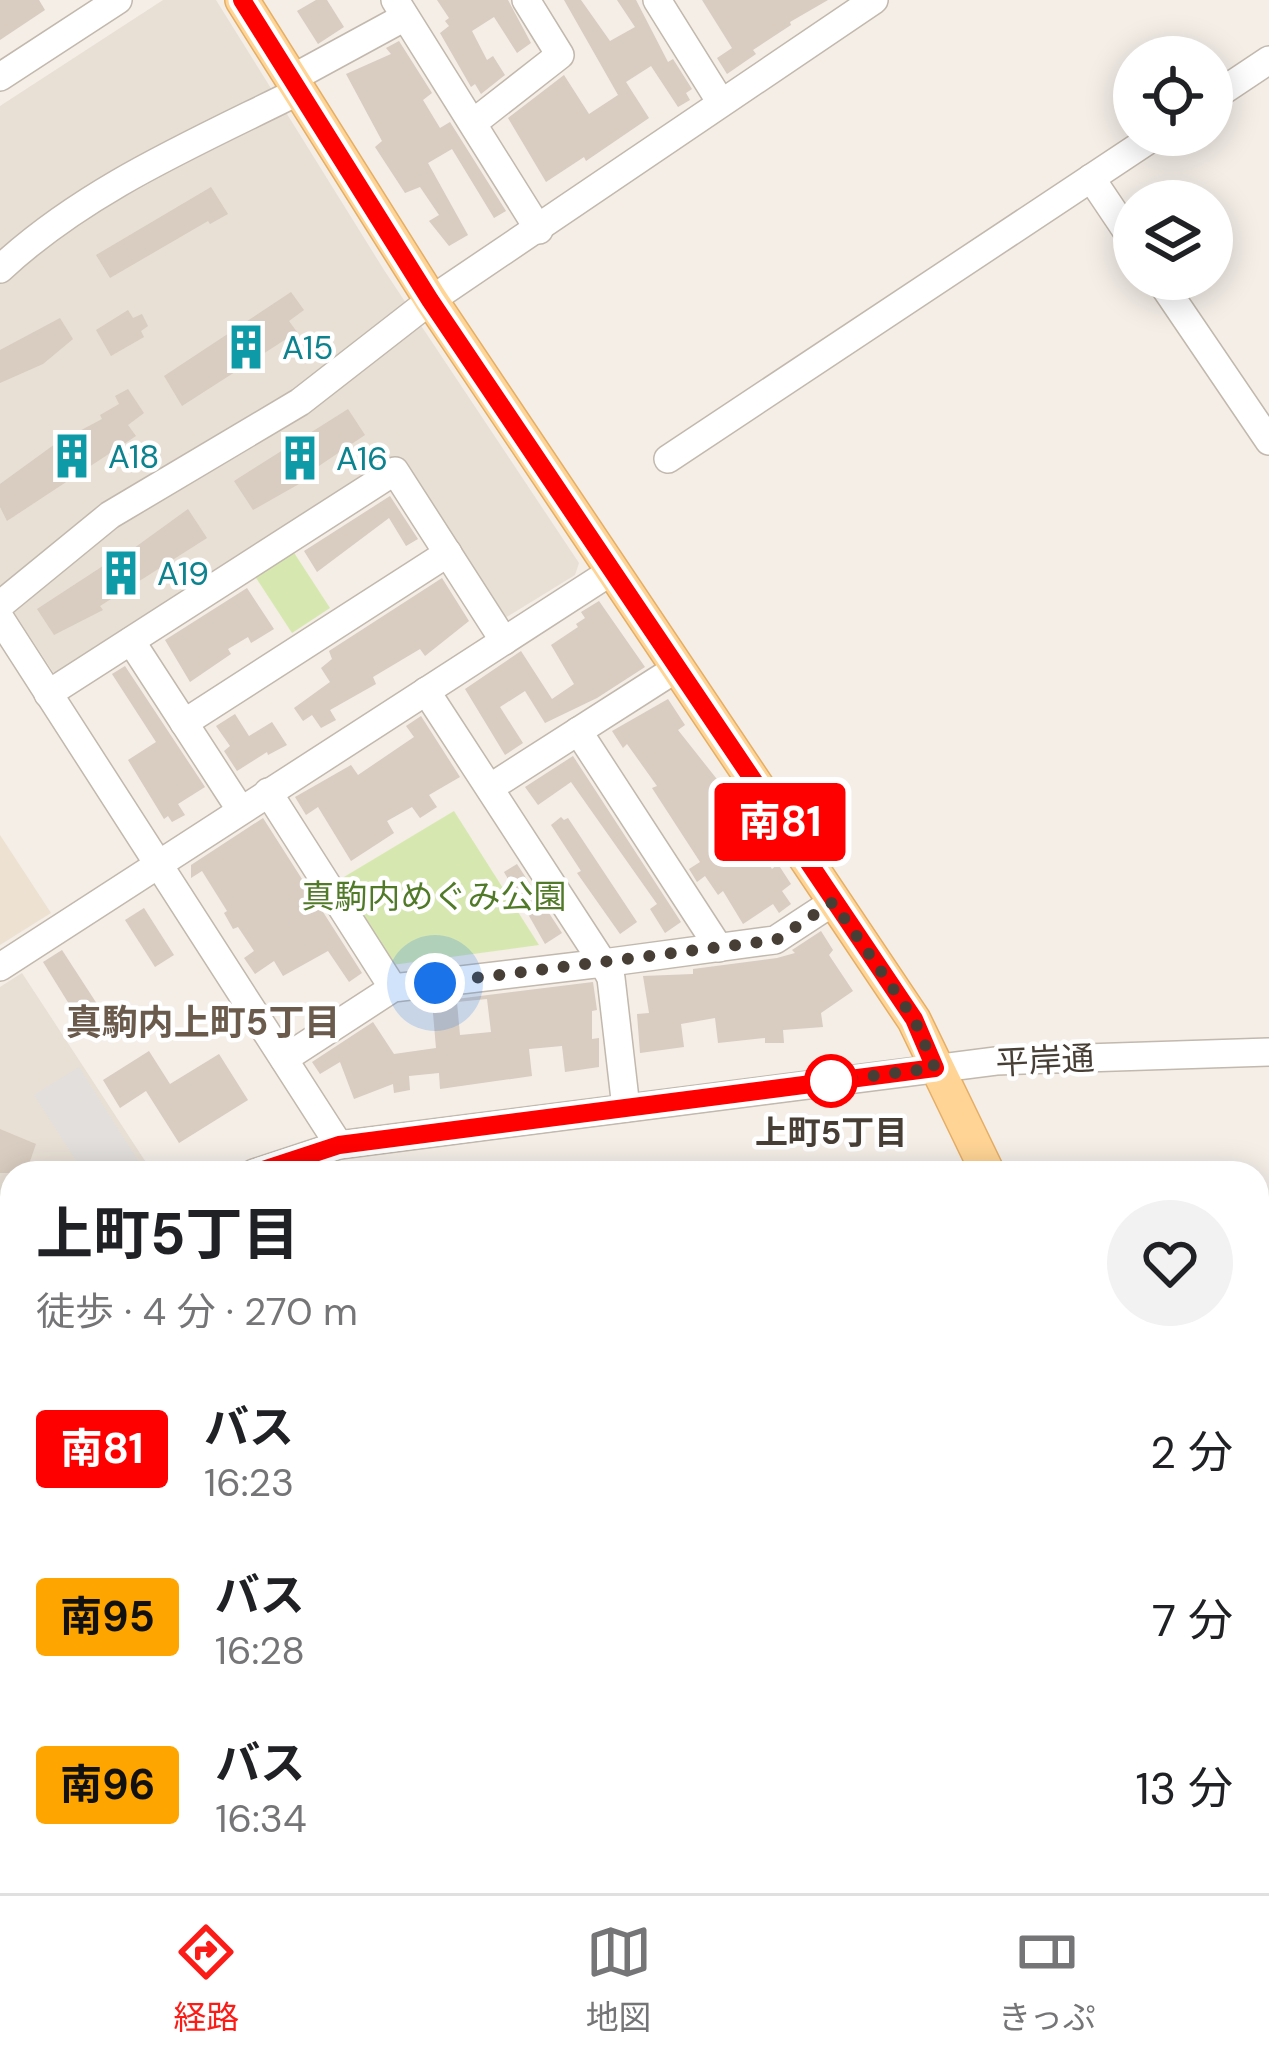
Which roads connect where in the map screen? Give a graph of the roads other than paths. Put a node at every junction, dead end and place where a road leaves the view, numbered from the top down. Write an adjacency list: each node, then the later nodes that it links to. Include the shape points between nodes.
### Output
1 (118, 0): 8 (street)
2 (242, 0): 10 (main road)
3 (526, 0): 12 (street, via 560,55)
4 (657, 0): 11 (street)
5 (874, 0): 11 (street)
6 (400, 9): 10 (street); 12 (street)
7 (1269, 60): 9 (street)
8 (0, 76)
9 (1233, 84)
10 (295, 85): 17 (street, via 102,192); 18 (main road)
11 (720, 101): 16 (street)
12 (472, 123): 16 (street)
13 (1124, 156): 14 (street)
14 (1091, 178): 15 (street); 21 (street)
15 (1113, 211)
16 (539, 230): 18 (street)
17 (0, 269)
18 (430, 300): 23 (main road); 24 (street, via 300,402 110,515)
19 (1173, 300): 20 (street)
20 (1269, 441)
21 (668, 459)
22 (448, 553): 26 (street, via 395,471); 27 (street); 31 (street)
23 (612, 571): 27 (street); 28 (main road)
24 (0, 605)
25 (0, 618): 30 (street)
26 (130, 641): 30 (street); 31 (street)
27 (504, 641): 29 (street)
28 (677, 668): 32 (street); 37 (main road)
29 (426, 692): 33 (street); 34 (street)
30 (48, 694): 36 (street)
31 (184, 723): 35 (street)
32 (578, 731): 33 (street); 38 (street)
33 (491, 787): 39 (street)
34 (268, 792): 35 (street); 41 (street)
35 (240, 809): 36 (street)
36 (158, 865): 40 (street); 43 (street)
37 (833, 902): 38 (street, via 776,940); 44 (main road, via 914,1019)
38 (719, 948): 39 (street)
39 (603, 962): 41 (street); 45 (street)
40 (0, 967)
41 (393, 988): 43 (street)
42 (1269, 1052): 44 (street, 平岸通)
43 (284, 1059): 46 (street)
44 (935, 1068): 45 (street, 平岸通); 48 (main road)
45 (626, 1108): 46 (street, 平岸通)
46 (339, 1145): 47 (street, 平岸通)
47 (290, 1161)
48 (982, 1161)

